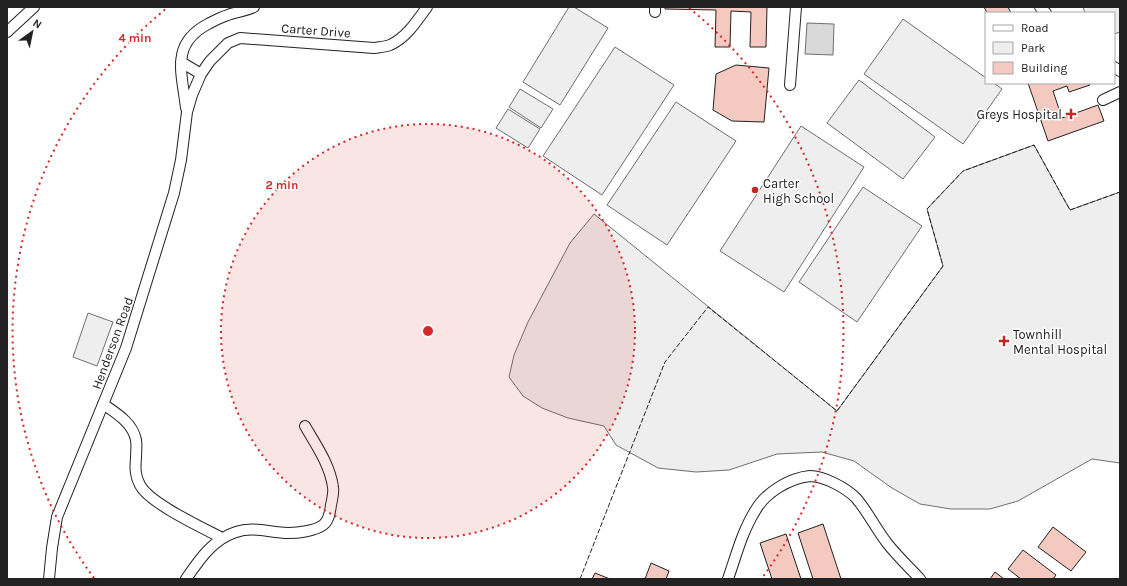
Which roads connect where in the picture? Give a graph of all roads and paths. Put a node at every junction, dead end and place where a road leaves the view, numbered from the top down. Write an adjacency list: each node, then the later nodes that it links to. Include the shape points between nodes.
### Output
1 (34, 7): 5 (street)
2 (254, 7): 6 (street, Henderson Road, via 227,15 197,31 185,44)
3 (428, 7): 7 (street, Carter Drive, via 408,32 388,46 374,48 240,38 217,52)
4 (796, 7): 8 (street)
5 (7, 32)
6 (181, 62): 7 (street); 11 (street, Henderson Road)
7 (201, 74): 11 (street, Henderson Road)
8 (790, 85)
9 (1120, 92): 10 (street)
10 (1103, 100)
11 (187, 112): 12 (street, Henderson Road, via 174,193 126,348)
12 (103, 404): 14 (street, via 125,421 133,431 136,440 135,468 140,487 149,496 187,520); 15 (street, Henderson Road, via 57,517)
13 (305, 426): 14 (street, via 329,472 333,489 327,521 318,527 298,532 236,531)
14 (222, 538): 16 (street, via 211,546)
15 (49, 579)
16 (186, 579)
17 (728, 579): 18 (street, via 747,526 766,496 796,479 811,476 828,480 855,498 887,543)
18 (920, 579)

